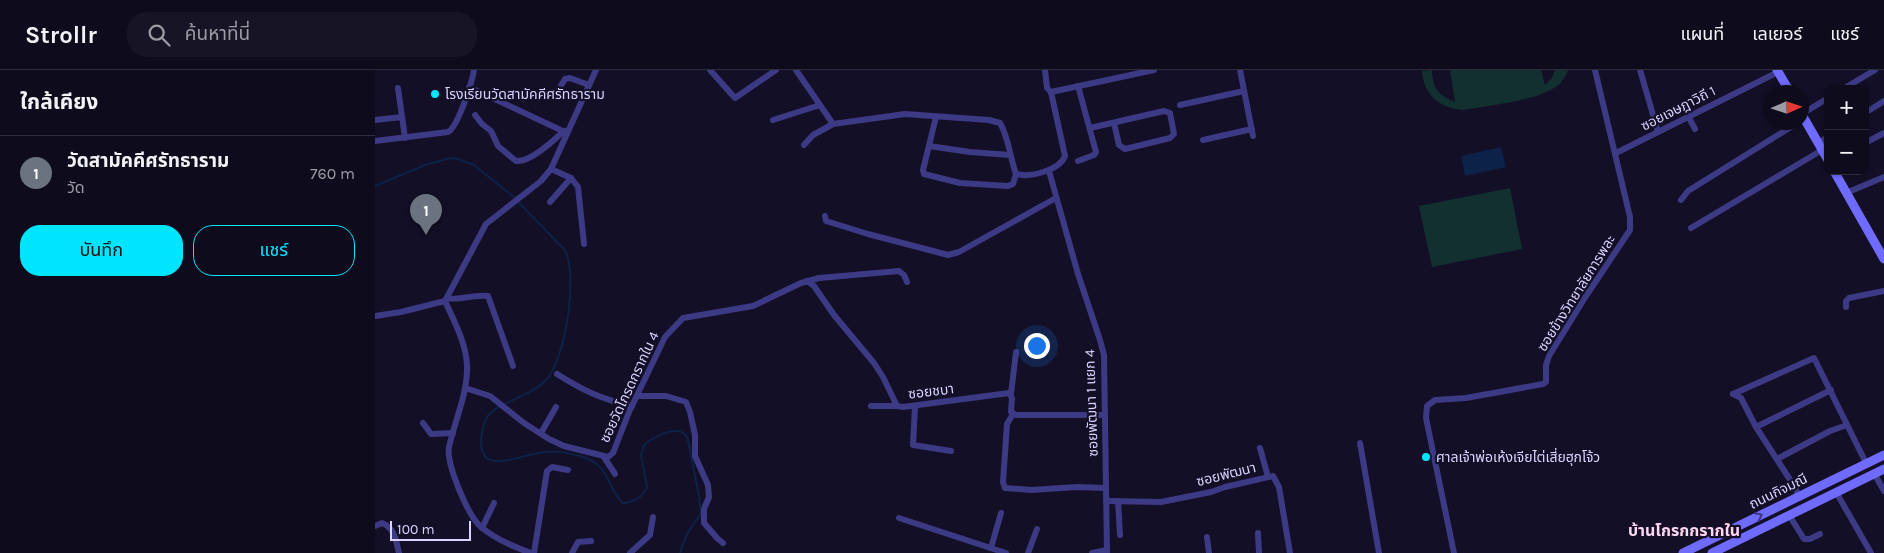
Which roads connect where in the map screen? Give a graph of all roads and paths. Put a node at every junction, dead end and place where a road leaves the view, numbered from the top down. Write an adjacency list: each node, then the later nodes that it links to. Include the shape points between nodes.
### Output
1 (474, 70): 17 (street)
2 (596, 70): 15 (street)
3 (776, 70): 11 (street, via 735,98)
4 (796, 70): 24 (street)
5 (1045, 70): 21 (street, via 1047,88)
6 (1154, 70): 16 (street)
7 (1240, 70): 19 (street)
8 (1595, 70): 51 (street, ซอยข้างวิทยาลัยการพละ)
9 (1640, 70): 41 (street)
10 (1875, 70): 14 (street)
11 (713, 71)
12 (1778, 71): 13 (main road); 29 (street, ซอยเจษฎาวิถี 1)
13 (1786, 85)
14 (1850, 85)
15 (589, 86): 20 (street, via 570,78); 40 (street)
16 (1077, 86): 21 (street); 36 (street)
17 (469, 87): 40 (street); 43 (street, via 452,130)
18 (398, 88): 30 (street)
19 (1244, 91): 25 (street); 44 (street, via 1253,132)
20 (557, 92)
21 (1051, 92): 56 (street, via 1065,156 1059,165)
22 (1824, 101): 27 (street)
23 (1884, 101): 26 (street)
24 (820, 104): 33 (street); 35 (street)
25 (1180, 105)
26 (1869, 110)
27 (1809, 113)
28 (475, 115): 40 (street, via 491,131 498,146 516,161 532,156)
29 (1688, 116): 38 (street); 41 (street, ซอยเจษฎาวิถี 1)
30 (402, 117): 32 (street); 43 (street)
31 (936, 117): 35 (street, via 905,114); 49 (street); 53 (street, via 1000,123)
32 (375, 120)
33 (773, 120)
34 (1114, 123): 34 (street, via 1119,145 1125,149 1170,138 1174,134 1168,112); 36 (street)
35 (833, 124): 48 (street, via 813,135)
36 (1089, 128): 54 (street, via 1096,152)
37 (1809, 129): 50 (main road)
38 (1695, 130)
39 (1783, 130): 63 (street, via 1688,191)
40 (566, 132): 55 (street)
41 (1658, 132): 51 (street, ซอยเจษฎาวิถี 1)
42 (1884, 133): 45 (street)
43 (405, 138): 46 (street)
44 (1203, 140)
45 (1869, 140)
46 (375, 141)
47 (1824, 142): 50 (street)
48 (804, 145)
49 (929, 146): 53 (street); 57 (street, via 923,170 927,176 960,183 1008,186 1013,184)
50 (1820, 146): 52 (main road); 66 (street)
51 (1615, 153): 140 (street, ซอยข้างวิทยาลัยการพละ, via 1630,216 1630,230 1549,356 1546,382 1466,398 1435,400 1427,406 1426,418)
52 (1824, 153)
53 (1010, 155): 57 (street)
54 (1078, 161)
55 (551, 169): 60 (street); 72 (street, via 526,194 487,224)
56 (1049, 170): 57 (street); 62 (street, ซอยพัฒนา 1 แยก 4)
57 (1017, 174)
58 (1836, 175): 61 (main road)
59 (1884, 177): 61 (street)
60 (571, 178): 64 (street); 67 (street, via 578,187)
61 (1846, 193): 68 (main road)
62 (1056, 198): 65 (street, via 948,255 826,221); 88 (street, ซอยพัฒนา 1 แยก 4, via 1102,347)
63 (1681, 200)
64 (550, 202)
65 (825, 216)
66 (1691, 228)
67 (584, 244)
68 (1884, 259)
69 (808, 281): 70 (street, ซอยวัดโกรดกรากใน 4, via 899,271); 81 (street, ซอยวัดโกรดกรากใน 4, via 753,306 683,318 665,337); 84 (street, ซอยชบา, via 874,363)
70 (907, 282)
71 (1884, 291): 73 (street, via 1849,298)
72 (446, 299): 74 (street); 76 (street, via 479,294 488,296); 78 (street, via 465,349)
73 (1846, 307)
74 (375, 316)
75 (1016, 352): 80 (street)
76 (513, 366)
77 (557, 374): 82 (street, via 605,400)
78 (465, 388): 92 (street); 93 (street, ซอยวัดโกรดกรากใน 4, via 490,396)
79 (1831, 390): 90 (street); 91 (street); 91 (street, via 1812,358 1733,394 1741,398)
80 (1011, 394): 85 (street, ซอยชบา); 87 (street)
81 (638, 396): 82 (street, ซอยวัดโกรดกรากใน 4); 126 (street, via 666,396 686,402 695,435 695,456 709,497 704,509 704,523)
82 (632, 406): 98 (street, ซอยวัดโกรดกรากใน 4, via 613,452)
83 (871, 406): 84 (street)
84 (897, 406): 85 (street, ซอยชบา)
85 (915, 406): 96 (street, via 913,445)
86 (556, 407): 93 (street)
87 (1013, 414): 88 (street); 107 (street, via 1007,424 1005,488)
88 (1104, 415): 107 (street, ซอยพัฒนา 1 แยก 4)
89 (423, 423): 92 (street, via 431,434)
90 (1847, 425): 99 (street); 100 (street)
91 (1756, 427): 99 (street)
92 (453, 433): 118 (street, via 450,466)
93 (541, 433): 98 (street, ซอยวัดโกรดกรากใน 4, via 564,446)
94 (1360, 444): 139 (street)
95 (1260, 448): 105 (street)
96 (951, 451)
97 (1884, 455): 100 (main road, ถนนกิจมณี)
98 (604, 457): 104 (street)
99 (1777, 459): 110 (street, via 1796,489)
100 (1866, 464): 106 (main road, ถนนกิจมณี)
101 (1884, 469): 103 (main road, ถนนกิจมณี)
102 (568, 470): 130 (street, via 552,467 547,471)
103 (1874, 473): 108 (main road, ถนนกิจมณี); 109 (street)
104 (615, 474)
105 (1268, 477): 112 (street, ซอยพัฒนา, via 1161,502); 138 (street, ซอยพัฒนา, via 1273,476 1277,481)
106 (1839, 477): 108 (main road); 110 (main road, ถนนกิจมณี)
107 (1106, 488): 111 (street, ซอยพัฒนา 1 แยก 4)
108 (1840, 490): 115 (main road, ถนนกิจมณี); 143 (street)
109 (1884, 491)
110 (1797, 497): 141 (main road, ถนนกิจมณี, one-way to 110)
111 (1107, 501): 112 (street, ซอยพัฒนา); 128 (street, ซอยพัฒนา 1 แยก 4)
112 (1118, 501): 123 (street)
113 (495, 502): 118 (street)
114 (1001, 513): 127 (street)
115 (1789, 515): 122 (street, via 1805,540); 142 (main road, ถนนกิจมณี)
116 (653, 517): 132 (street, via 650,535)
117 (899, 518): 127 (street)
118 (478, 525): 130 (street)
119 (375, 526): 129 (street, via 382,523 393,531)
120 (1037, 529): 134 (street)
121 (1258, 533): 137 (street)
122 (1821, 534)
123 (1120, 536)
124 (1207, 537): 136 (street)
125 (591, 541): 131 (street, via 579,542)
126 (723, 543)
127 (991, 548): 133 (street)
128 (1107, 551): 135 (street)
129 (399, 553)
130 (533, 553)
131 (572, 553)
132 (630, 553)
133 (1007, 553)
134 (1028, 553)
135 (1092, 553)
136 (1209, 553)
137 (1259, 553)
138 (1290, 553)
139 (1379, 553)
140 (1454, 553)
141 (1683, 553)
142 (1712, 553)
143 (1871, 553)

